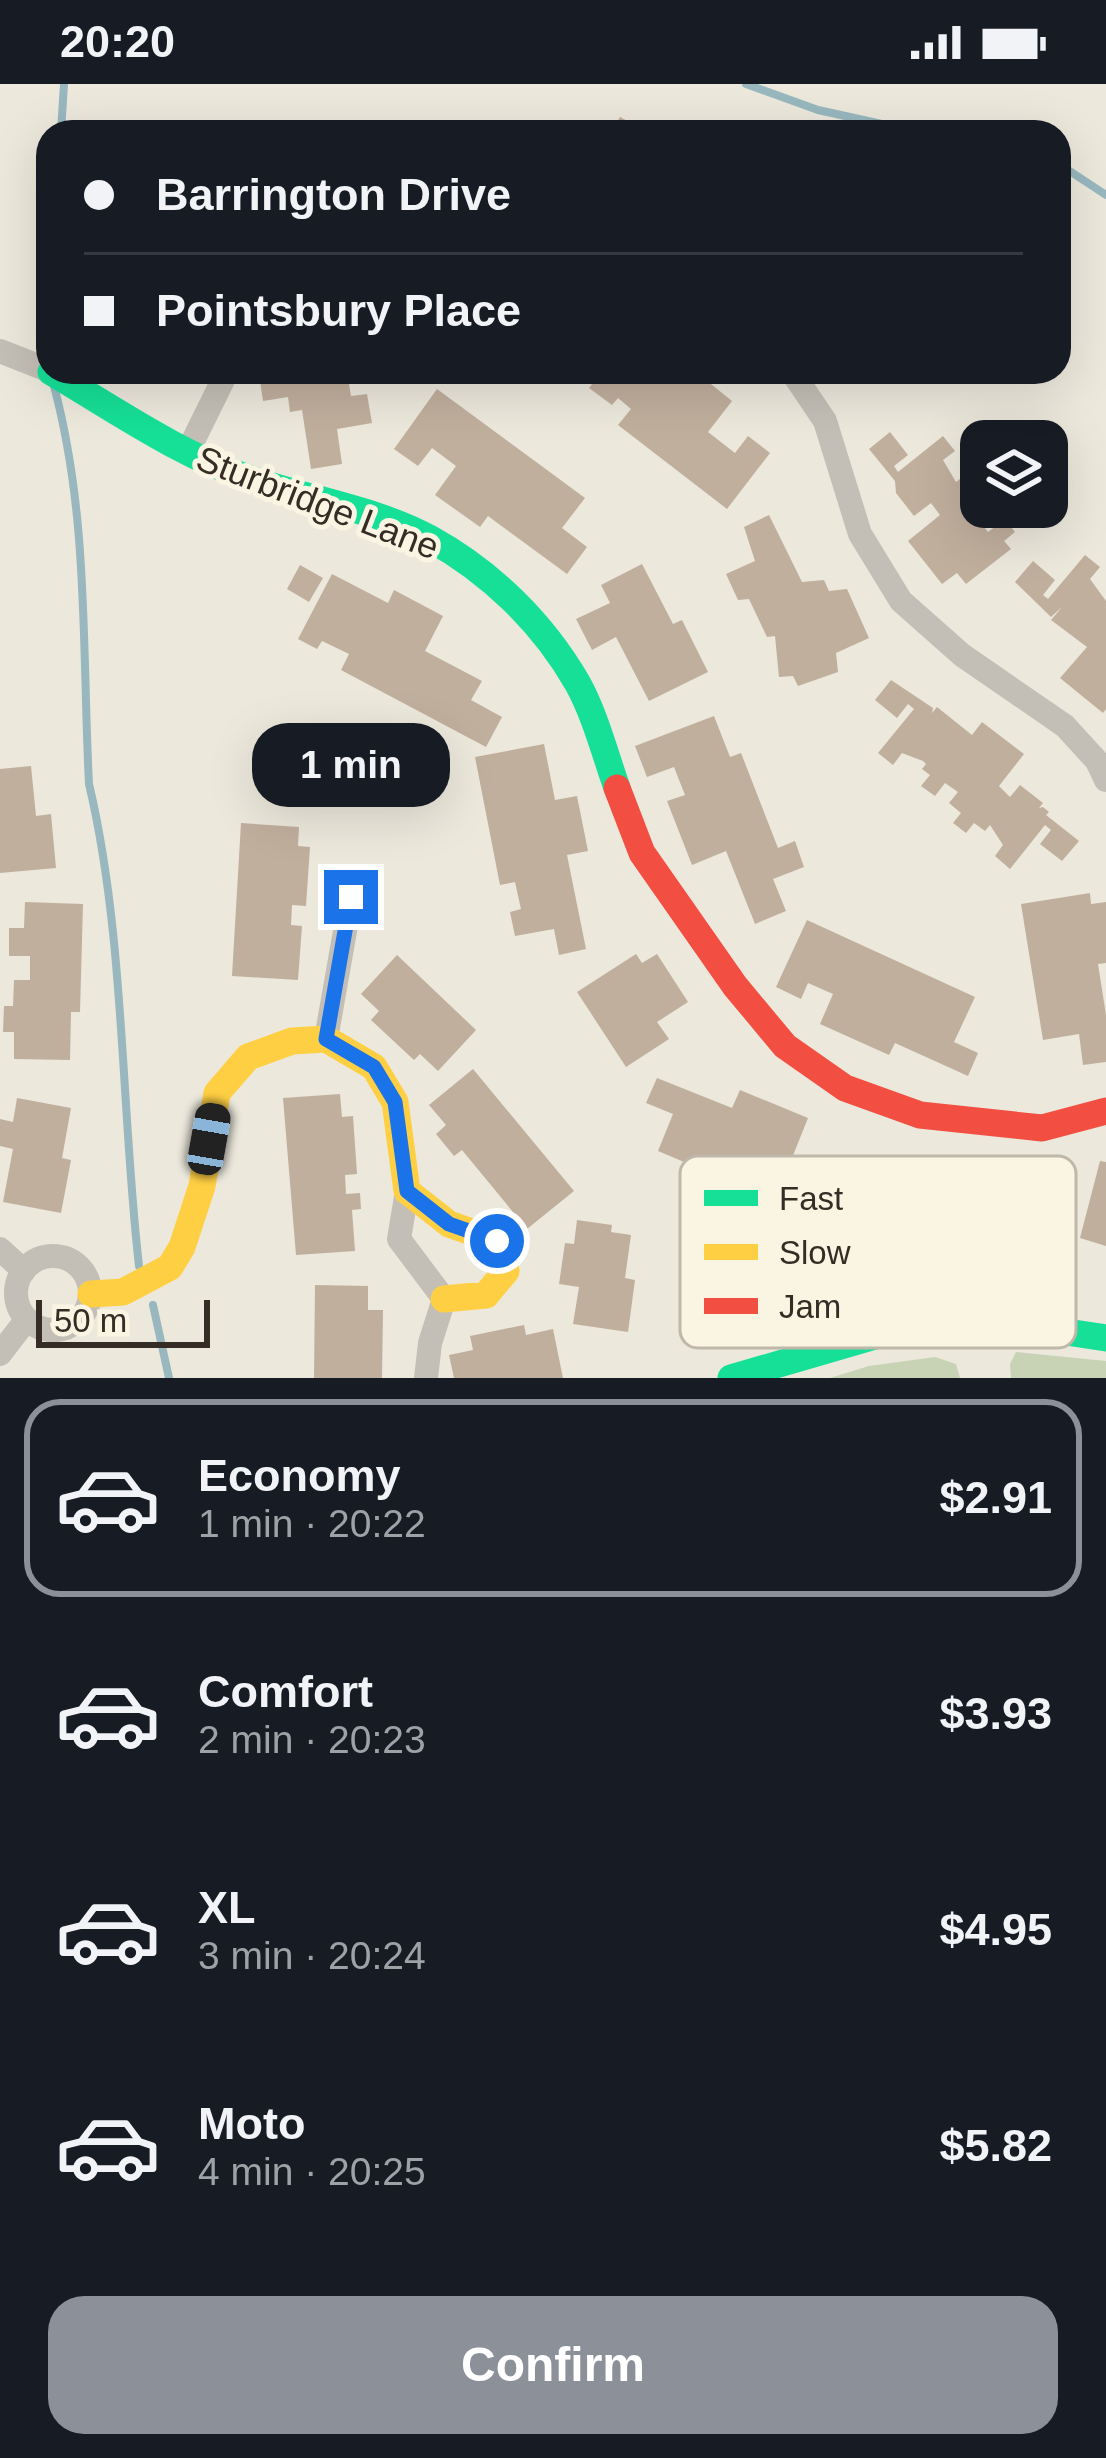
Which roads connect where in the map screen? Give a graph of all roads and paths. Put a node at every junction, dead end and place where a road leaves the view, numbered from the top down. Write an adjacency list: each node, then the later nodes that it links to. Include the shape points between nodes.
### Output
1 (0, 351): 2 (street, Sturbridge Lane)
2 (36, 365)
3 (72, 384): 6 (street, Sturbridge Lane)
4 (221, 384): 6 (street)
5 (800, 384): 7 (street, via 824,422 860,534 901,602 1065,726)
6 (187, 453): 10 (street, Sturbridge Lane, via 427,537 542,628 580,688 642,854 785,1046 845,1088 920,1114 1042,1128)
7 (1106, 780)
8 (351, 897): 9 (street)
9 (326, 1039): 11 (street, via 374,1067 395,1102); 14 (street, via 248,1057 217,1093 202,1186 170,1267 123,1292)
10 (1106, 1111)
11 (407, 1191): 15 (street, via 400,1239); 15 (street, via 449,1224 497,1241 506,1271 486,1294)
12 (0, 1249): 13 (street)
13 (24, 1271): 14 (street, via 48,1256 70,1260); 16 (street, via 16,1298)
14 (91, 1294): 16 (street, via 71,1325 48,1329)
15 (445, 1299): 21 (street)
16 (27, 1319): 20 (street)
17 (1076, 1333): 18 (street)
18 (1106, 1338)
19 (834, 1348): 22 (street)
20 (0, 1354)
21 (426, 1378)
22 (731, 1378)

